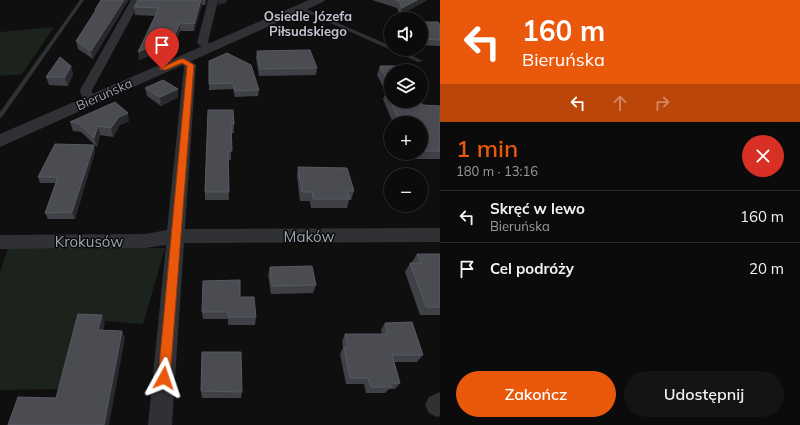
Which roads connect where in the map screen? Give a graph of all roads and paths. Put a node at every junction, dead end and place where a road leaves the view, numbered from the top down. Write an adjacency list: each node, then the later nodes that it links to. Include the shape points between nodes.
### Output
1 (82, 0): 12 (lane)
2 (136, 0): 11 (street, via 86,90 86,94)
3 (213, 0): 7 (street, via 202,43)
4 (319, 0): 5 (street, Bieruńska)
5 (301, 8): 6 (lane); 7 (street, Bieruńska)
6 (384, 45)
7 (209, 48): 9 (street, Bieruńska)
8 (409, 56): 10 (lane)
9 (182, 60): 11 (street, Bieruńska); 15 (street, via 190,65)
10 (420, 61)
11 (93, 99): 13 (street, Bieruńska)
12 (0, 116)
13 (0, 141)
14 (440, 235): 15 (street, Maków)
15 (177, 236): 16 (street, Krokusów, via 145,241); 17 (street)
16 (0, 242)
17 (160, 425)

